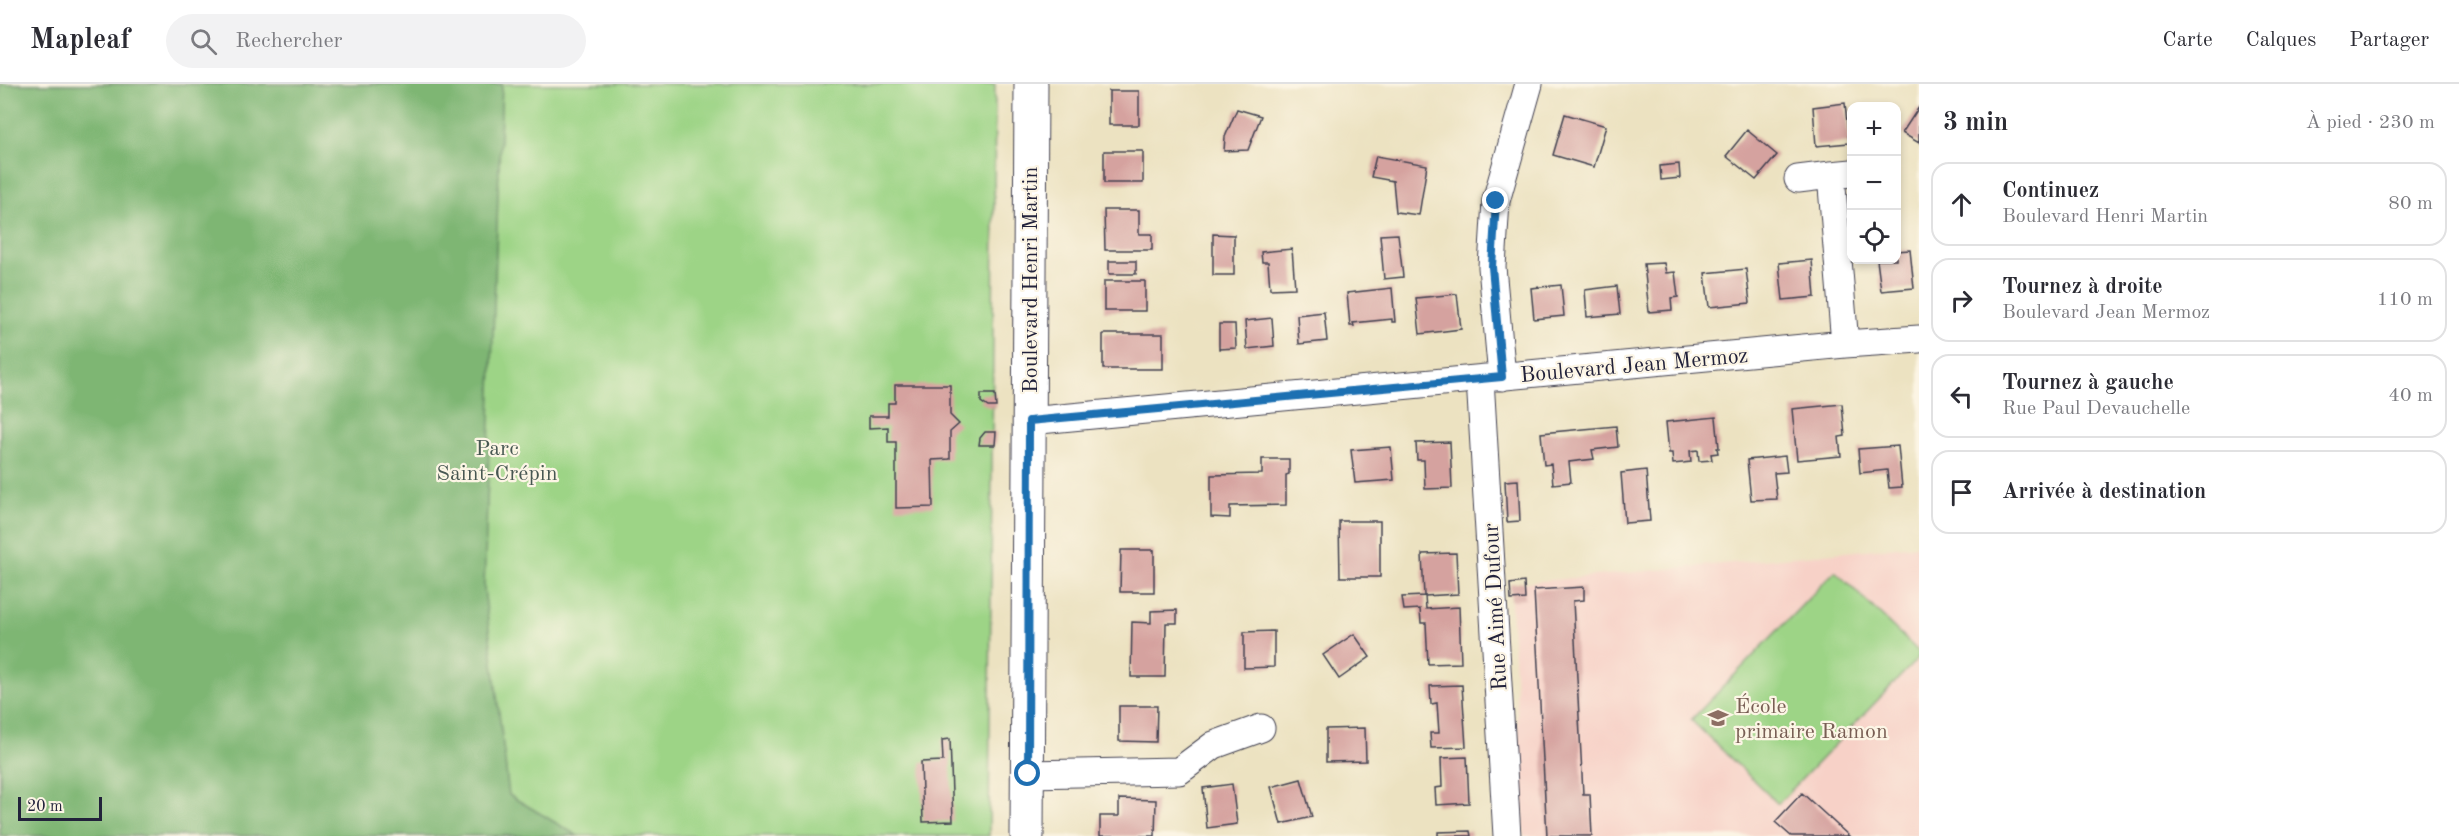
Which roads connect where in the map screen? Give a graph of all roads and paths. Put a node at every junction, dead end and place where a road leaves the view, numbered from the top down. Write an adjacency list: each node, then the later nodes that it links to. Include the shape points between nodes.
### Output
1 (1031, 84): 8 (street, Boulevard Henri Martin)
2 (1529, 84): 7 (street, Rue Aimé Dufour, via 1496,201)
3 (1841, 174): 4 (street); 6 (street)
4 (1798, 179)
5 (1919, 339): 6 (street, Boulevard Jean Mermoz)
6 (1845, 344): 7 (street, Boulevard Jean Mermoz)
7 (1491, 378): 8 (street, Boulevard Jean Mermoz); 12 (street, Rue Aimé Dufour)
8 (1029, 421): 10 (street, Boulevard Henri Martin)
9 (1261, 728): 10 (street, via 1214,745 1179,771)
10 (1028, 774): 11 (street, Boulevard Henri Martin)
11 (1027, 836)
12 (1507, 836)

